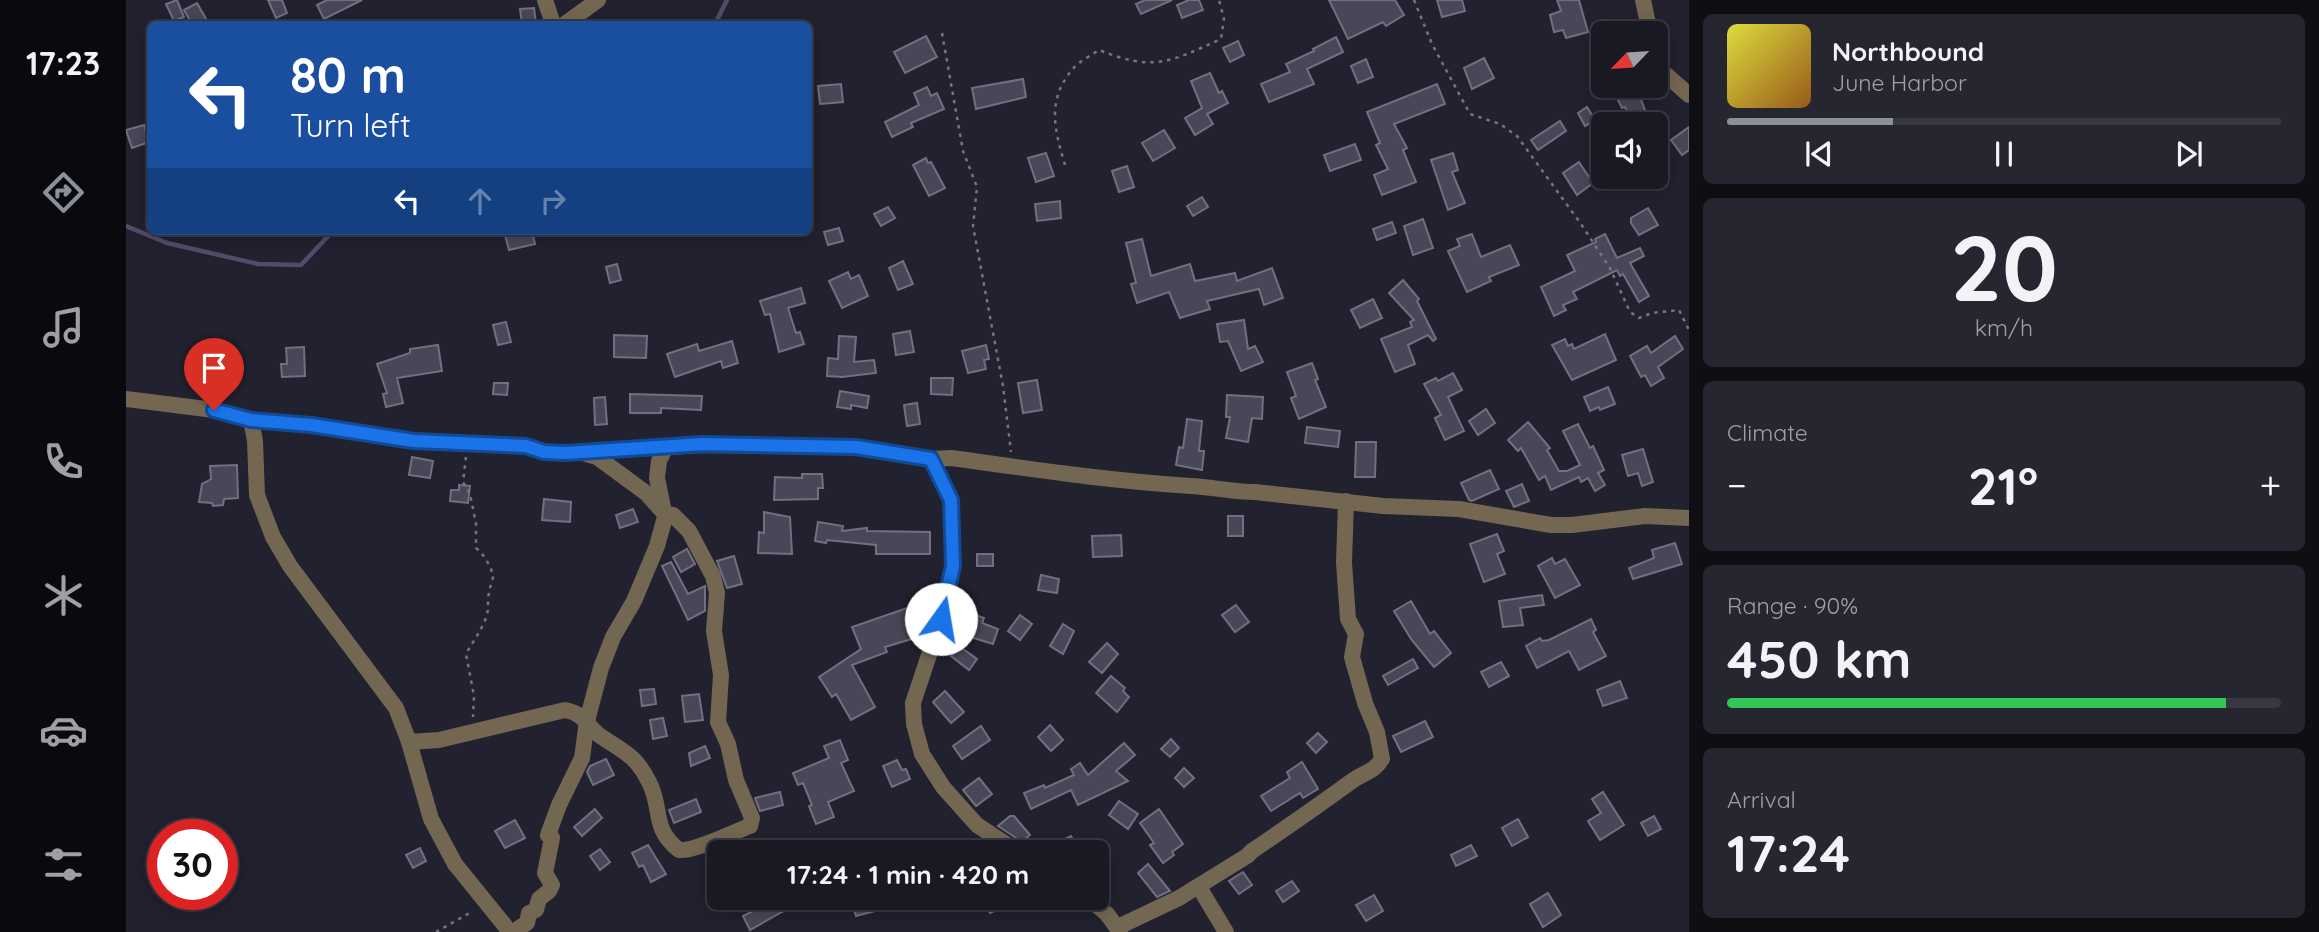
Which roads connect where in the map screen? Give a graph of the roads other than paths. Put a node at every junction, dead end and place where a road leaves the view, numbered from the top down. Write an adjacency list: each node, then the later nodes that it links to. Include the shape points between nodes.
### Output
1 (545, 0): 4 (street)
2 (598, 0): 5 (street)
3 (1643, 0): 6 (street)
4 (552, 21)
5 (569, 21)
6 (1647, 21)
7 (1668, 76): 8 (street)
8 (1689, 95)
9 (126, 399): 10 (street, via 214,410)
10 (251, 420): 12 (street, via 414,441); 18 (street, via 257,495 273,537 289,566 396,708)
11 (666, 447): 12 (street); 13 (street, via 856,447); 15 (street, via 657,478)
12 (580, 452): 15 (street, via 597,457 646,493)
13 (931, 459): 14 (street); 19 (street, via 951,500 953,566 913,703 914,724 922,754 943,787 976,825)
14 (1346, 501): 16 (street, via 1459,509 1551,524 1645,516); 20 (street, via 1348,619 1356,634 1352,657 1382,759 1376,769 1359,776)
15 (664, 513): 17 (street, via 657,547 601,668); 17 (street, via 673,515 689,531 713,576 717,593 713,631 721,675 718,722 752,823 679,850 659,827 651,785 642,769 630,754)
16 (1689, 518)
17 (587, 722): 18 (street, via 578,713 565,710 439,740); 24 (street, via 582,758 548,835 552,838 545,873 552,885)
18 (409, 742): 23 (street, via 430,819 455,864)
19 (999, 840)
20 (1199, 887): 22 (street); 25 (street)
21 (1100, 910): 22 (street)
22 (1119, 930)
23 (510, 932)
24 (518, 932)
25 (1226, 932)

